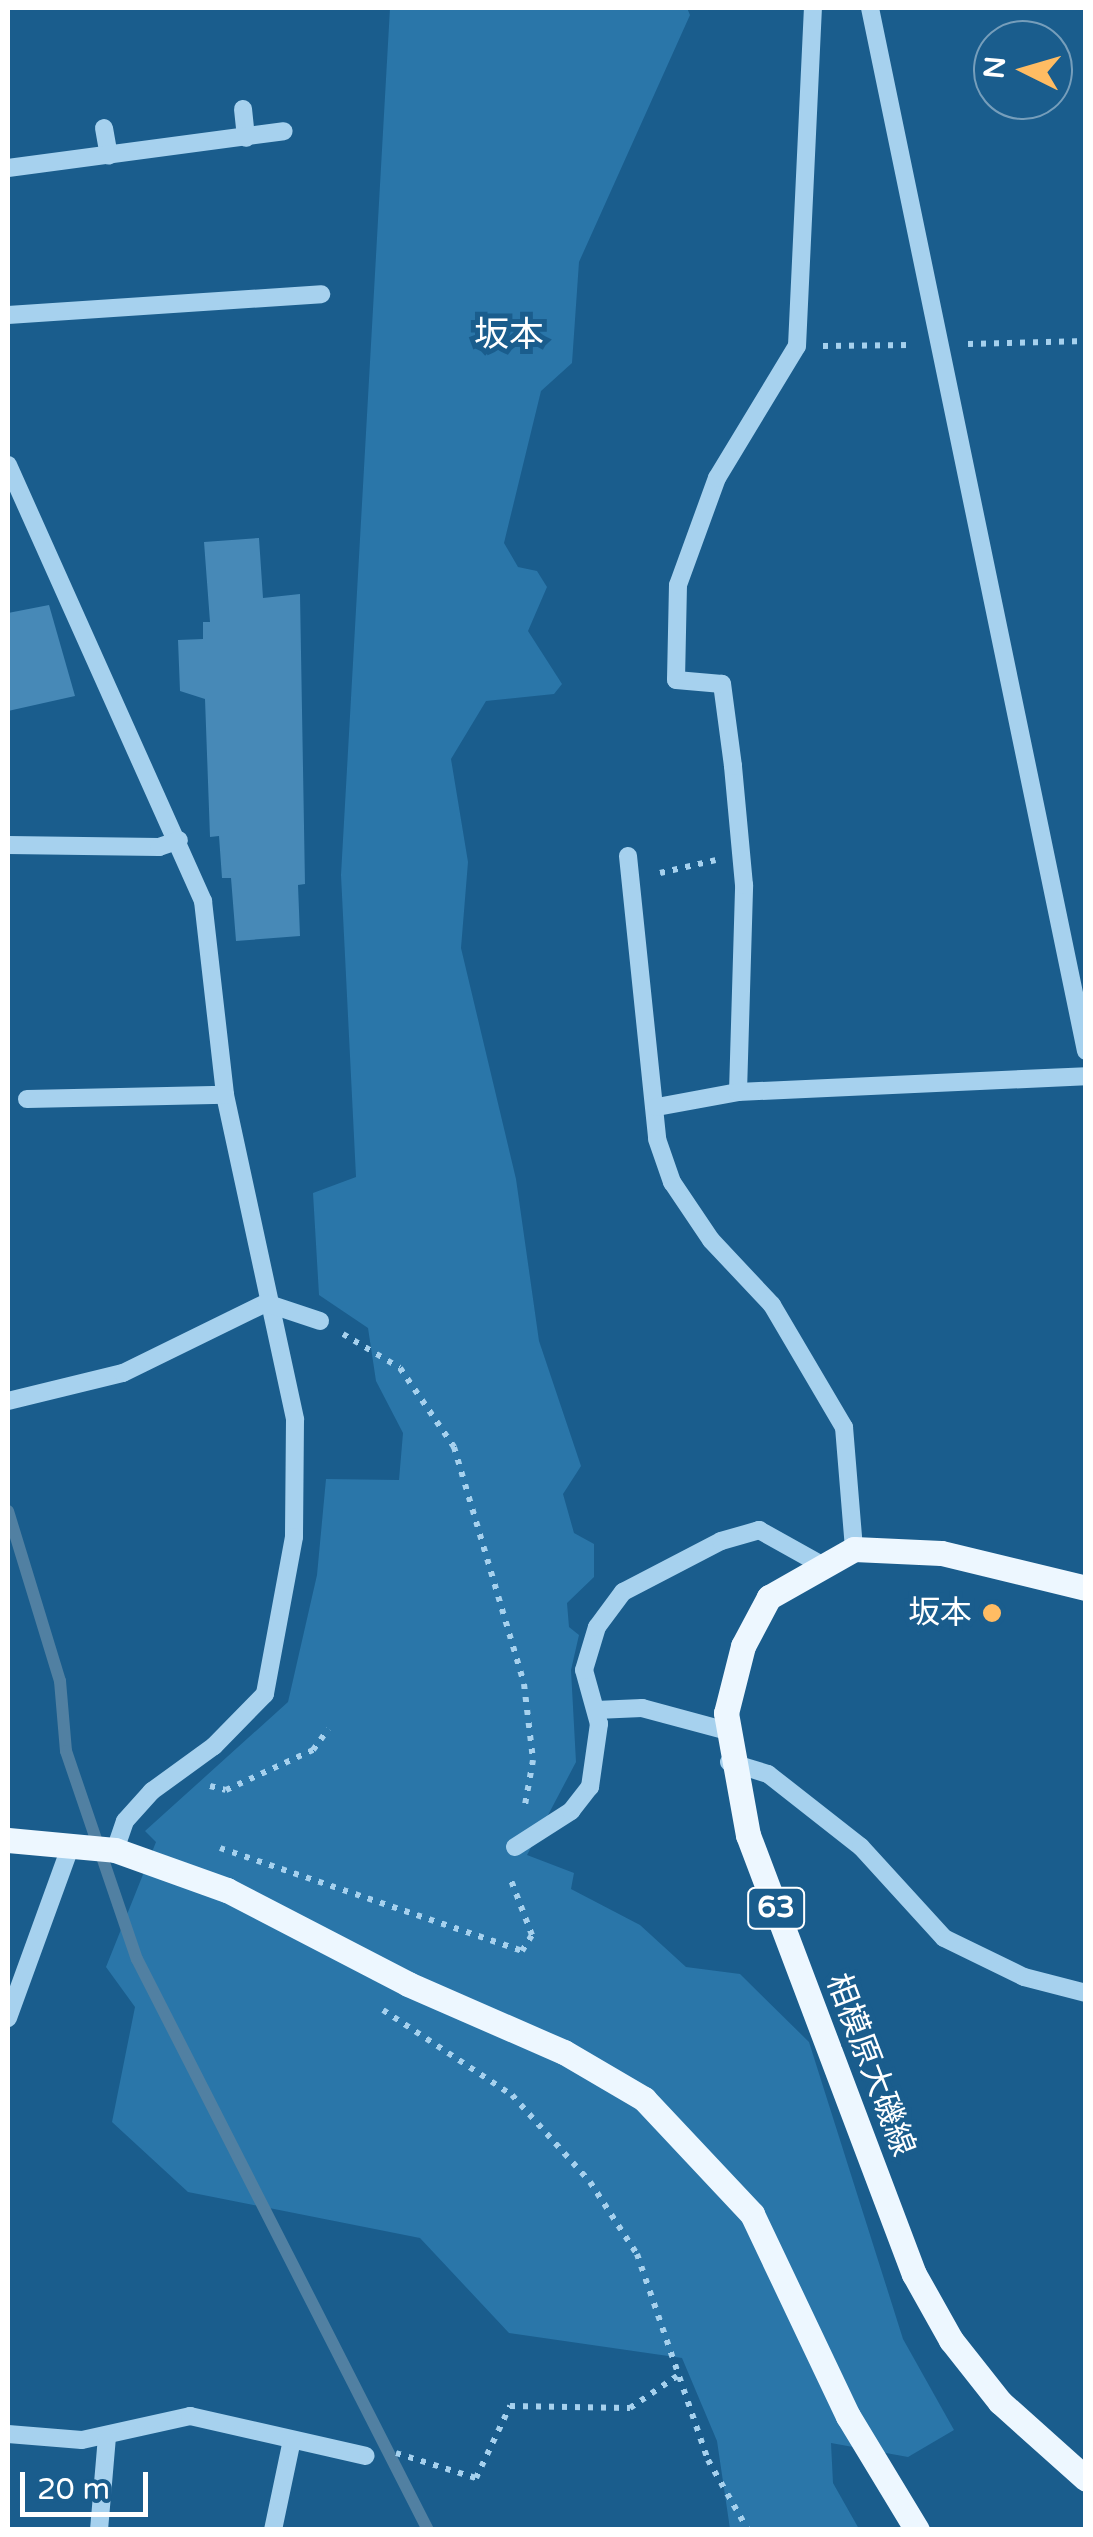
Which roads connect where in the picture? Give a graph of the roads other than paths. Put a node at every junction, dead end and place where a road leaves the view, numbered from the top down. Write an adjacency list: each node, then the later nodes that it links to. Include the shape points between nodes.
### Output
1 (813, 8): 17 (street, via 800,331 717,478 678,586 674,687 722,684 741,854)
2 (870, 8): 15 (street)
3 (243, 109): 6 (street)
4 (104, 128): 7 (street)
5 (284, 131): 6 (street)
6 (246, 138): 7 (street)
7 (109, 156): 8 (street)
8 (8, 168)
9 (322, 294): 10 (street)
10 (8, 315)
11 (8, 464): 12 (street)
12 (178, 840): 13 (street, via 159,848); 18 (street, via 202,901)
13 (8, 845)
14 (628, 856): 20 (street)
15 (1086, 1051)
16 (1086, 1076): 17 (street)
17 (738, 1092): 20 (street)
18 (225, 1095): 19 (street); 21 (street)
19 (26, 1100)
20 (657, 1107): 24 (street, via 657,1139 672,1182 711,1240 772,1305 844,1427 853,1459)
21 (266, 1303): 22 (street); 23 (street, via 124,1373); 33 (street, via 295,1420 294,1537 265,1694 125,1821)
22 (320, 1321)
23 (8, 1402)
24 (854, 1549): 25 (main road, 相模原大磯線 / 63); 26 (main road, 相模原大磯線 / 63, via 941,1553)
25 (820, 1564): 27 (street, via 758,1530 720,1540 623,1592 597,1627 584,1670); 28 (main road, 相模原大磯線 / 63, via 769,1597 743,1646)
26 (1086, 1588)
27 (596, 1710): 28 (street, via 642,1708); 32 (street, via 590,1788 571,1811)
28 (727, 1731): 29 (main road, 相模原大磯線 / 63)
29 (729, 1762): 34 (street, via 768,1774 861,1847 944,1938 1024,1977); 40 (main road, 相模原大磯線 / 63, via 748,1835 914,2274 951,2340 1000,2402)
30 (8, 1840): 31 (main road)
31 (70, 1848): 33 (main road); 35 (street)
32 (515, 1848)
33 (115, 1850): 43 (main road, via 227,1890 564,2052 644,2099 752,2214 848,2416)
34 (1086, 1993)
35 (8, 2018)
36 (8, 2434): 37 (street)
37 (107, 2437): 38 (street, via 190,2416); 41 (street)
38 (292, 2440): 39 (street); 42 (street)
39 (366, 2456)
40 (1086, 2479)
41 (99, 2530)
42 (273, 2530)
43 (918, 2530)

